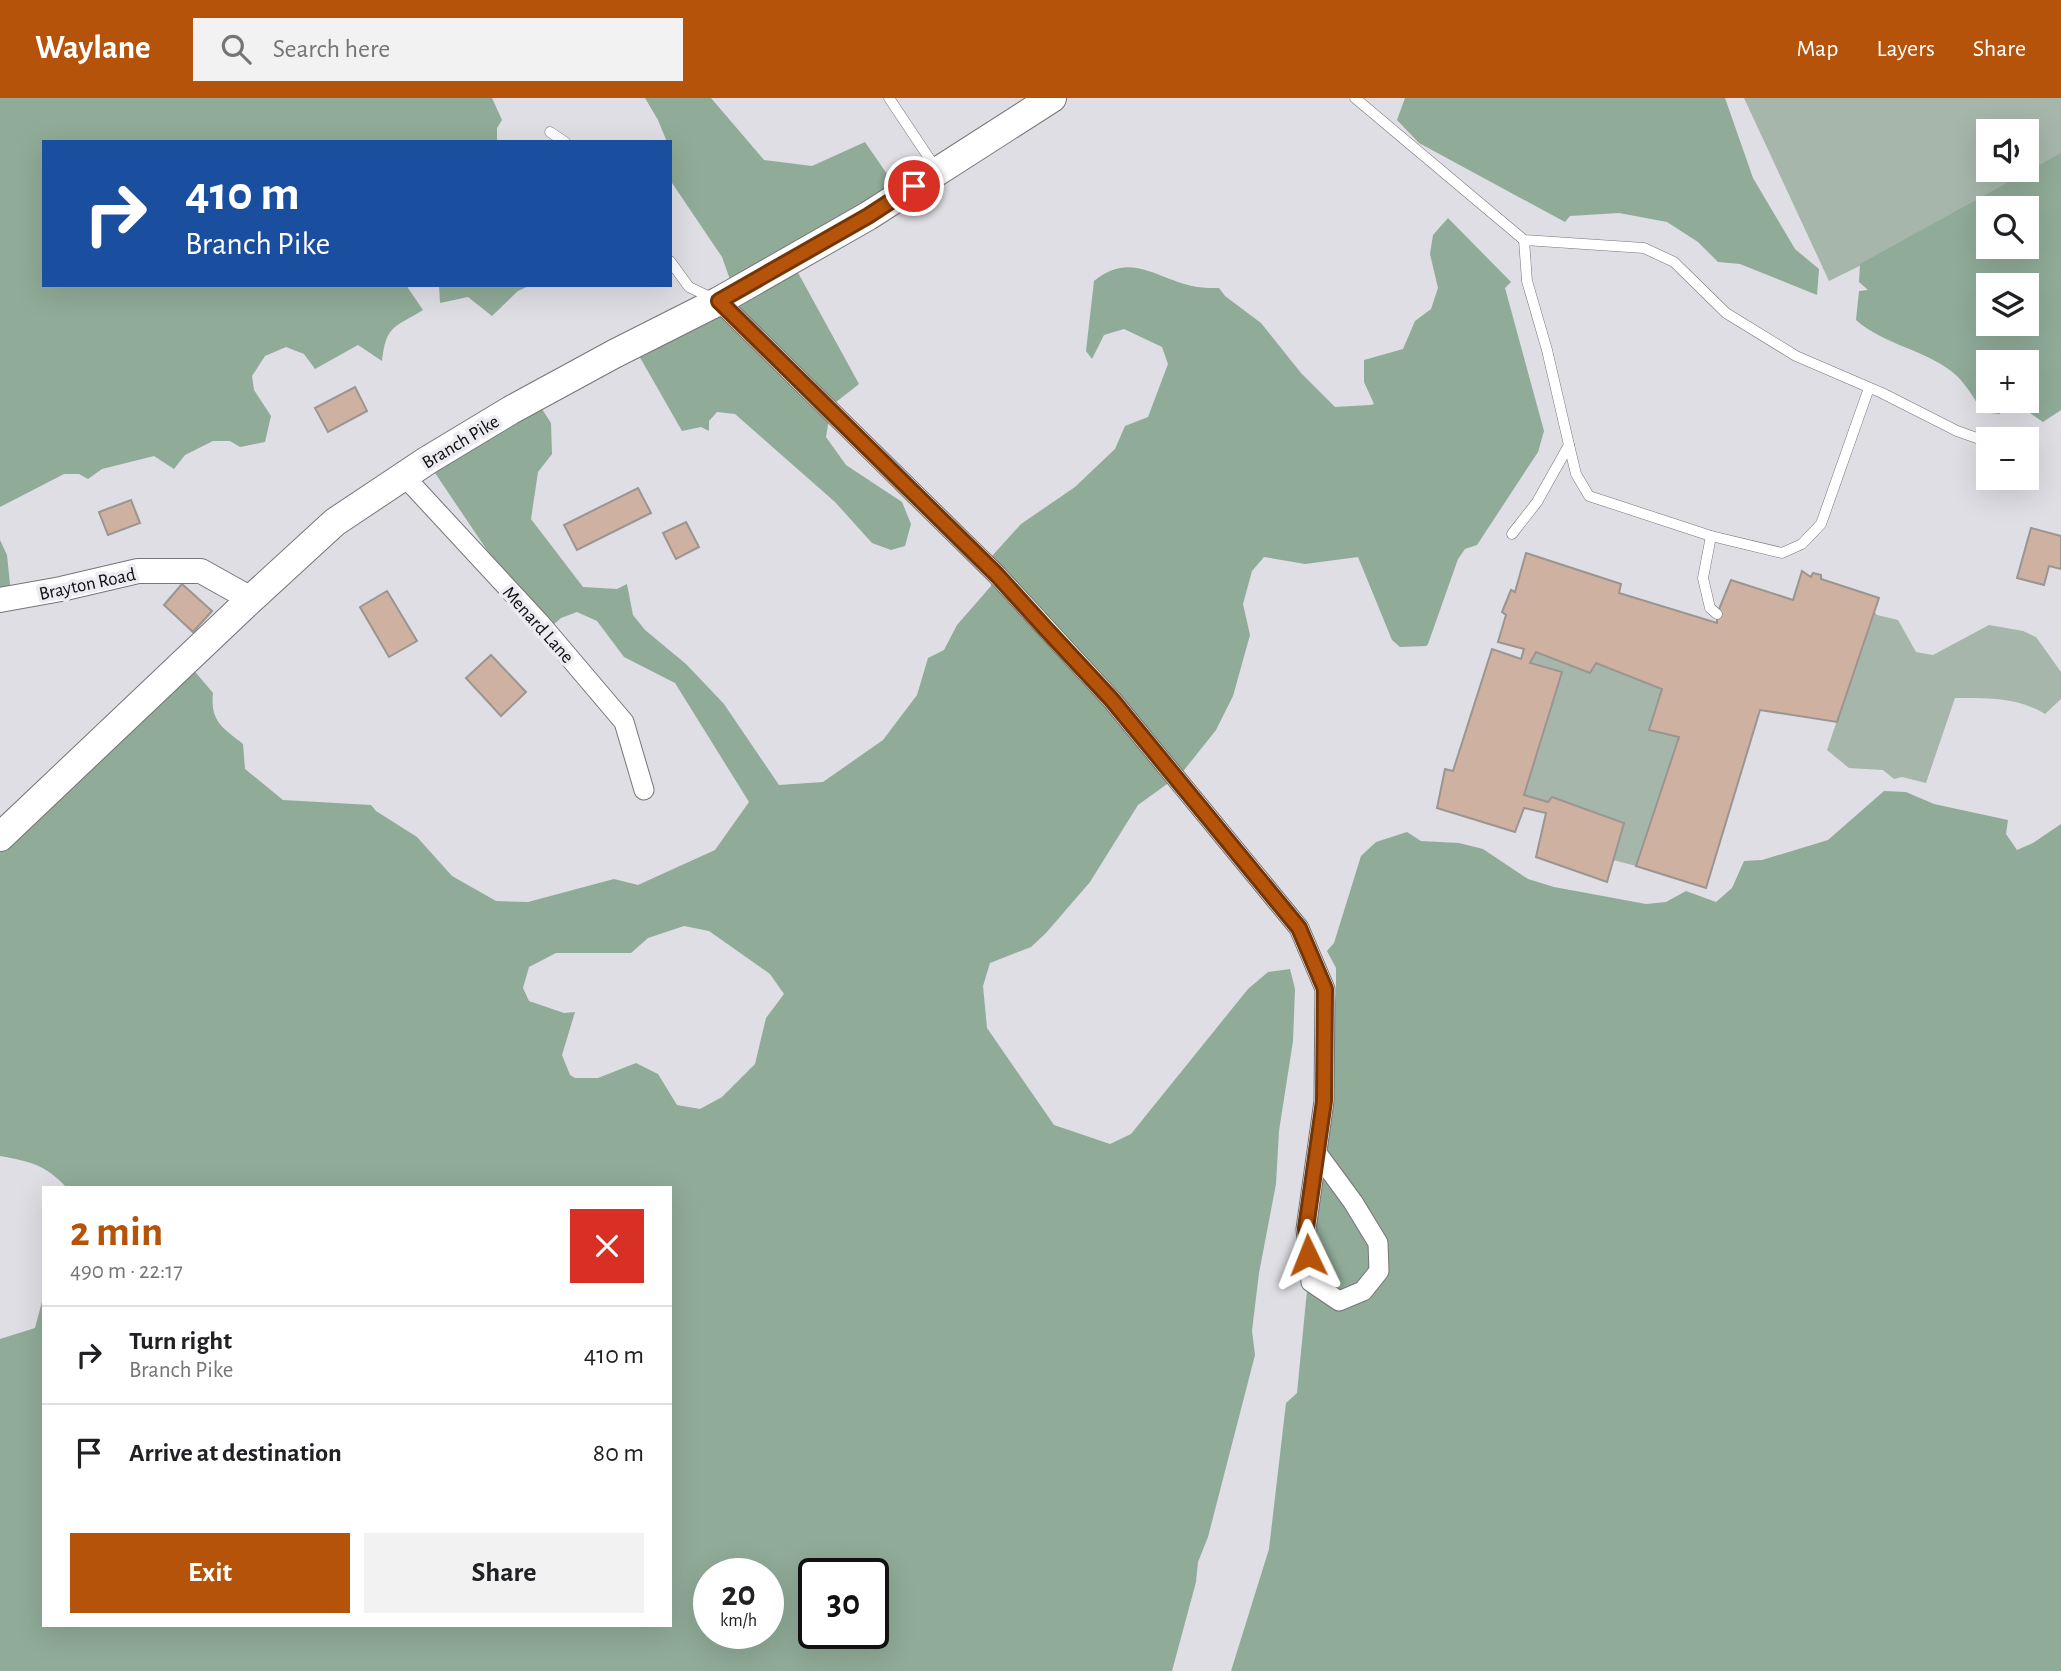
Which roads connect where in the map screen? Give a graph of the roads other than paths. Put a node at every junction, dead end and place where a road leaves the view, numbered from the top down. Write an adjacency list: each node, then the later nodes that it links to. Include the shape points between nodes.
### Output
1 (889, 98): 6 (lane)
2 (1052, 98): 6 (main road, Branch Pike)
3 (1355, 98): 7 (lane)
4 (550, 132): 5 (lane)
5 (562, 140)
6 (937, 170): 9 (main road, Branch Pike, via 868,216)
7 (1524, 240): 10 (lane, via 1644,248 1674,262 1726,313 1796,356); 12 (lane, via 1528,281)
8 (672, 264): 9 (lane, via 689,287)
9 (719, 301): 13 (main road, Branch Pike, via 511,410); 21 (street, via 1006,585 1112,700 1299,928 1325,989 1324,1101)
10 (1869, 388): 11 (lane); 15 (lane, via 1821,524 1802,544 1782,553)
11 (1976, 438)
12 (1569, 444): 14 (lane, via 1537,502); 15 (lane, via 1576,474 1589,496)
13 (404, 476): 16 (main road, Branch Pike, via 335,522); 19 (street, Menard Lane, via 540,622 624,722)
14 (1512, 534)
15 (1711, 536): 18 (lane, via 1703,578 1710,608)
16 (251, 598): 17 (street, Brayton Road, via 201,572 138,571); 20 (main road, Branch Pike)
17 (0, 600)
18 (1717, 614)
19 (644, 790)
20 (0, 837)
21 (1317, 1153): 21 (street, via 1306,1228 1311,1282 1339,1301 1363,1291 1379,1271 1378,1243)

